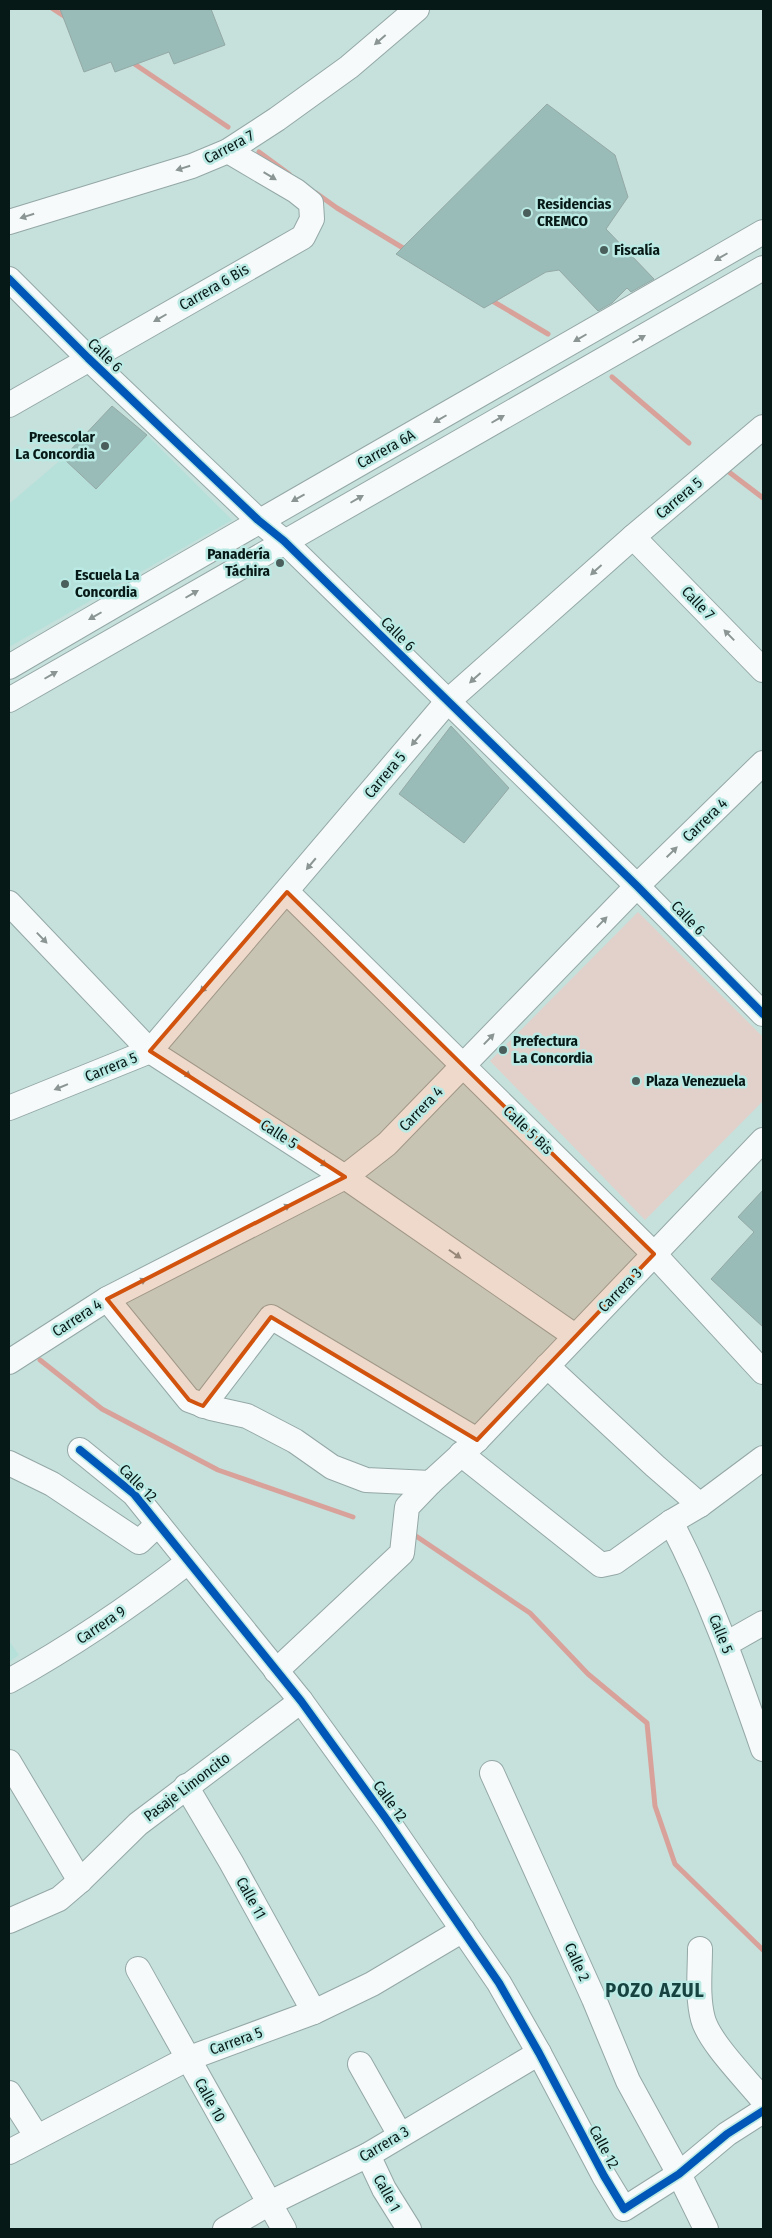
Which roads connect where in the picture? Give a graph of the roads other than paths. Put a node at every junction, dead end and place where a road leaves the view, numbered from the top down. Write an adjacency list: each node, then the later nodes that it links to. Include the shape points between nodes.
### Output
1 (417, 9): 2 (street, Carrera 7, one-way to 2, via 349,67)
2 (228, 151): 3 (street, Carrera 7, one-way to 3, via 192,166); 7 (street, Carrera 6 Bis, one-way to 7, via 311,203 312,219 303,237)
3 (9, 222)
4 (763, 232): 10 (street, Carrera 6A, one-way to 10, via 432,424)
5 (763, 268): 12 (street, Carrera 6A, one-way to 5)
6 (9, 279): 7 (street, Calle 6)
7 (88, 358): 8 (street, Carrera 6 Bis); 10 (street, Calle 6)
8 (9, 405)
9 (763, 427): 11 (street, Carrera 5)
10 (258, 520): 12 (street, Calle 6); 13 (street, Carrera 6A, one-way to 13)
11 (633, 538): 14 (street, Calle 7, one-way to 11); 16 (street, Carrera 5, one-way to 16)
12 (284, 541): 15 (street, Carrera 6A, one-way to 12); 16 (street, Calle 6)
13 (9, 667)
14 (763, 670)
15 (9, 700)
16 (447, 702): 18 (street, Calle 6); 19 (street, Carrera 5, one-way to 19)
17 (763, 763): 18 (street, Carrera 4, one-way to 17)
18 (637, 886): 21 (street, Calle 6); 23 (street, Carrera 4, one-way to 18)
19 (287, 892): 22 (street, Carrera 5, one-way to 22); 23 (street, Calle 5 Bis)
20 (9, 902): 22 (street, Calle 5, one-way to 22)
21 (763, 1014)
22 (150, 1050): 24 (street, Carrera 5, one-way to 24); 26 (street, Calle 5, one-way to 26)
23 (463, 1066): 26 (street, Carrera 4, via 387,1144); 27 (street, Calle 5 Bis)
24 (9, 1108)
25 (763, 1140): 27 (street, Carrera 3)
26 (344, 1177): 28 (street, Carrera 4, one-way to 26); 29 (street, Calle 5, one-way to 29)
27 (654, 1254): 29 (street, Carrera 3); 32 (street, Calle 5 Bis)
28 (107, 1299): 30 (street, Carrera 4); 33 (street, via 189,1400)
29 (575, 1336): 31 (street, Carrera 3)
30 (9, 1362)
31 (547, 1366): 34 (street, Carrera 3); 39 (street)
32 (763, 1372)
33 (203, 1406): 34 (street, via 271,1317); 38 (street, via 247,1416 295,1441 332,1467 366,1480)
34 (469, 1447): 38 (street, Carrera 3); 40 (street, via 601,1565 615,1562)
35 (80, 1450): 41 (street, Calle 12, via 134,1494)
36 (763, 1458): 39 (street)
37 (9, 1463): 41 (street, via 52,1484 139,1542)
38 (430, 1483): 45 (street, Carrera 3, via 407,1507 402,1553)
39 (700, 1505): 40 (street)
40 (671, 1522): 44 (street, Calle 5)
41 (158, 1524): 42 (street, Calle 12)
42 (188, 1562): 45 (street, Calle 12); 46 (street, Carrera 9, via 87,1635)
43 (763, 1623): 44 (street)
44 (726, 1644): 48 (street, Calle 5)
45 (276, 1671): 47 (street, Calle 12)
46 (9, 1681)
47 (300, 1701): 51 (street, Pasaje Limoncito); 54 (street, Calle 12)
48 (763, 1749)
49 (9, 1762): 52 (street)
50 (492, 1773): 68 (street, Calle 2, via 628,2081)
51 (186, 1786): 52 (street, Pasaje Limoncito, via 138,1824); 57 (street, Calle 11)
52 (80, 1881): 53 (street, via 59,1899)
53 (9, 1921)
54 (463, 1930): 57 (street, Carrera 5, via 372,1984); 58 (street, Calle 12)
55 (700, 1949): 62 (street, via 703,2021 711,2037)
56 (138, 1969): 59 (street, Calle 10)
57 (314, 2012): 59 (street, Carrera 5)
58 (539, 2053): 64 (street, Carrera 3); 68 (street, Calle 12, via 624,2209)
59 (187, 2059): 65 (street, Carrera 5); 69 (street, Calle 10)
60 (360, 2064): 64 (street)
61 (9, 2094): 65 (street)
62 (763, 2100)
63 (763, 2111): 68 (street, via 727,2134)
64 (400, 2135): 67 (street, Carrera 3)
65 (37, 2137): 66 (street, Carrera 5)
66 (9, 2152)
67 (368, 2155): 69 (street, Carrera 3); 72 (street, Calle 1)
68 (679, 2174): 73 (street, Calle 2)
69 (268, 2204): 70 (street, Carrera 3); 71 (street, Calle 10)
70 (225, 2229)
71 (284, 2229)
72 (408, 2229)
73 (706, 2229)

